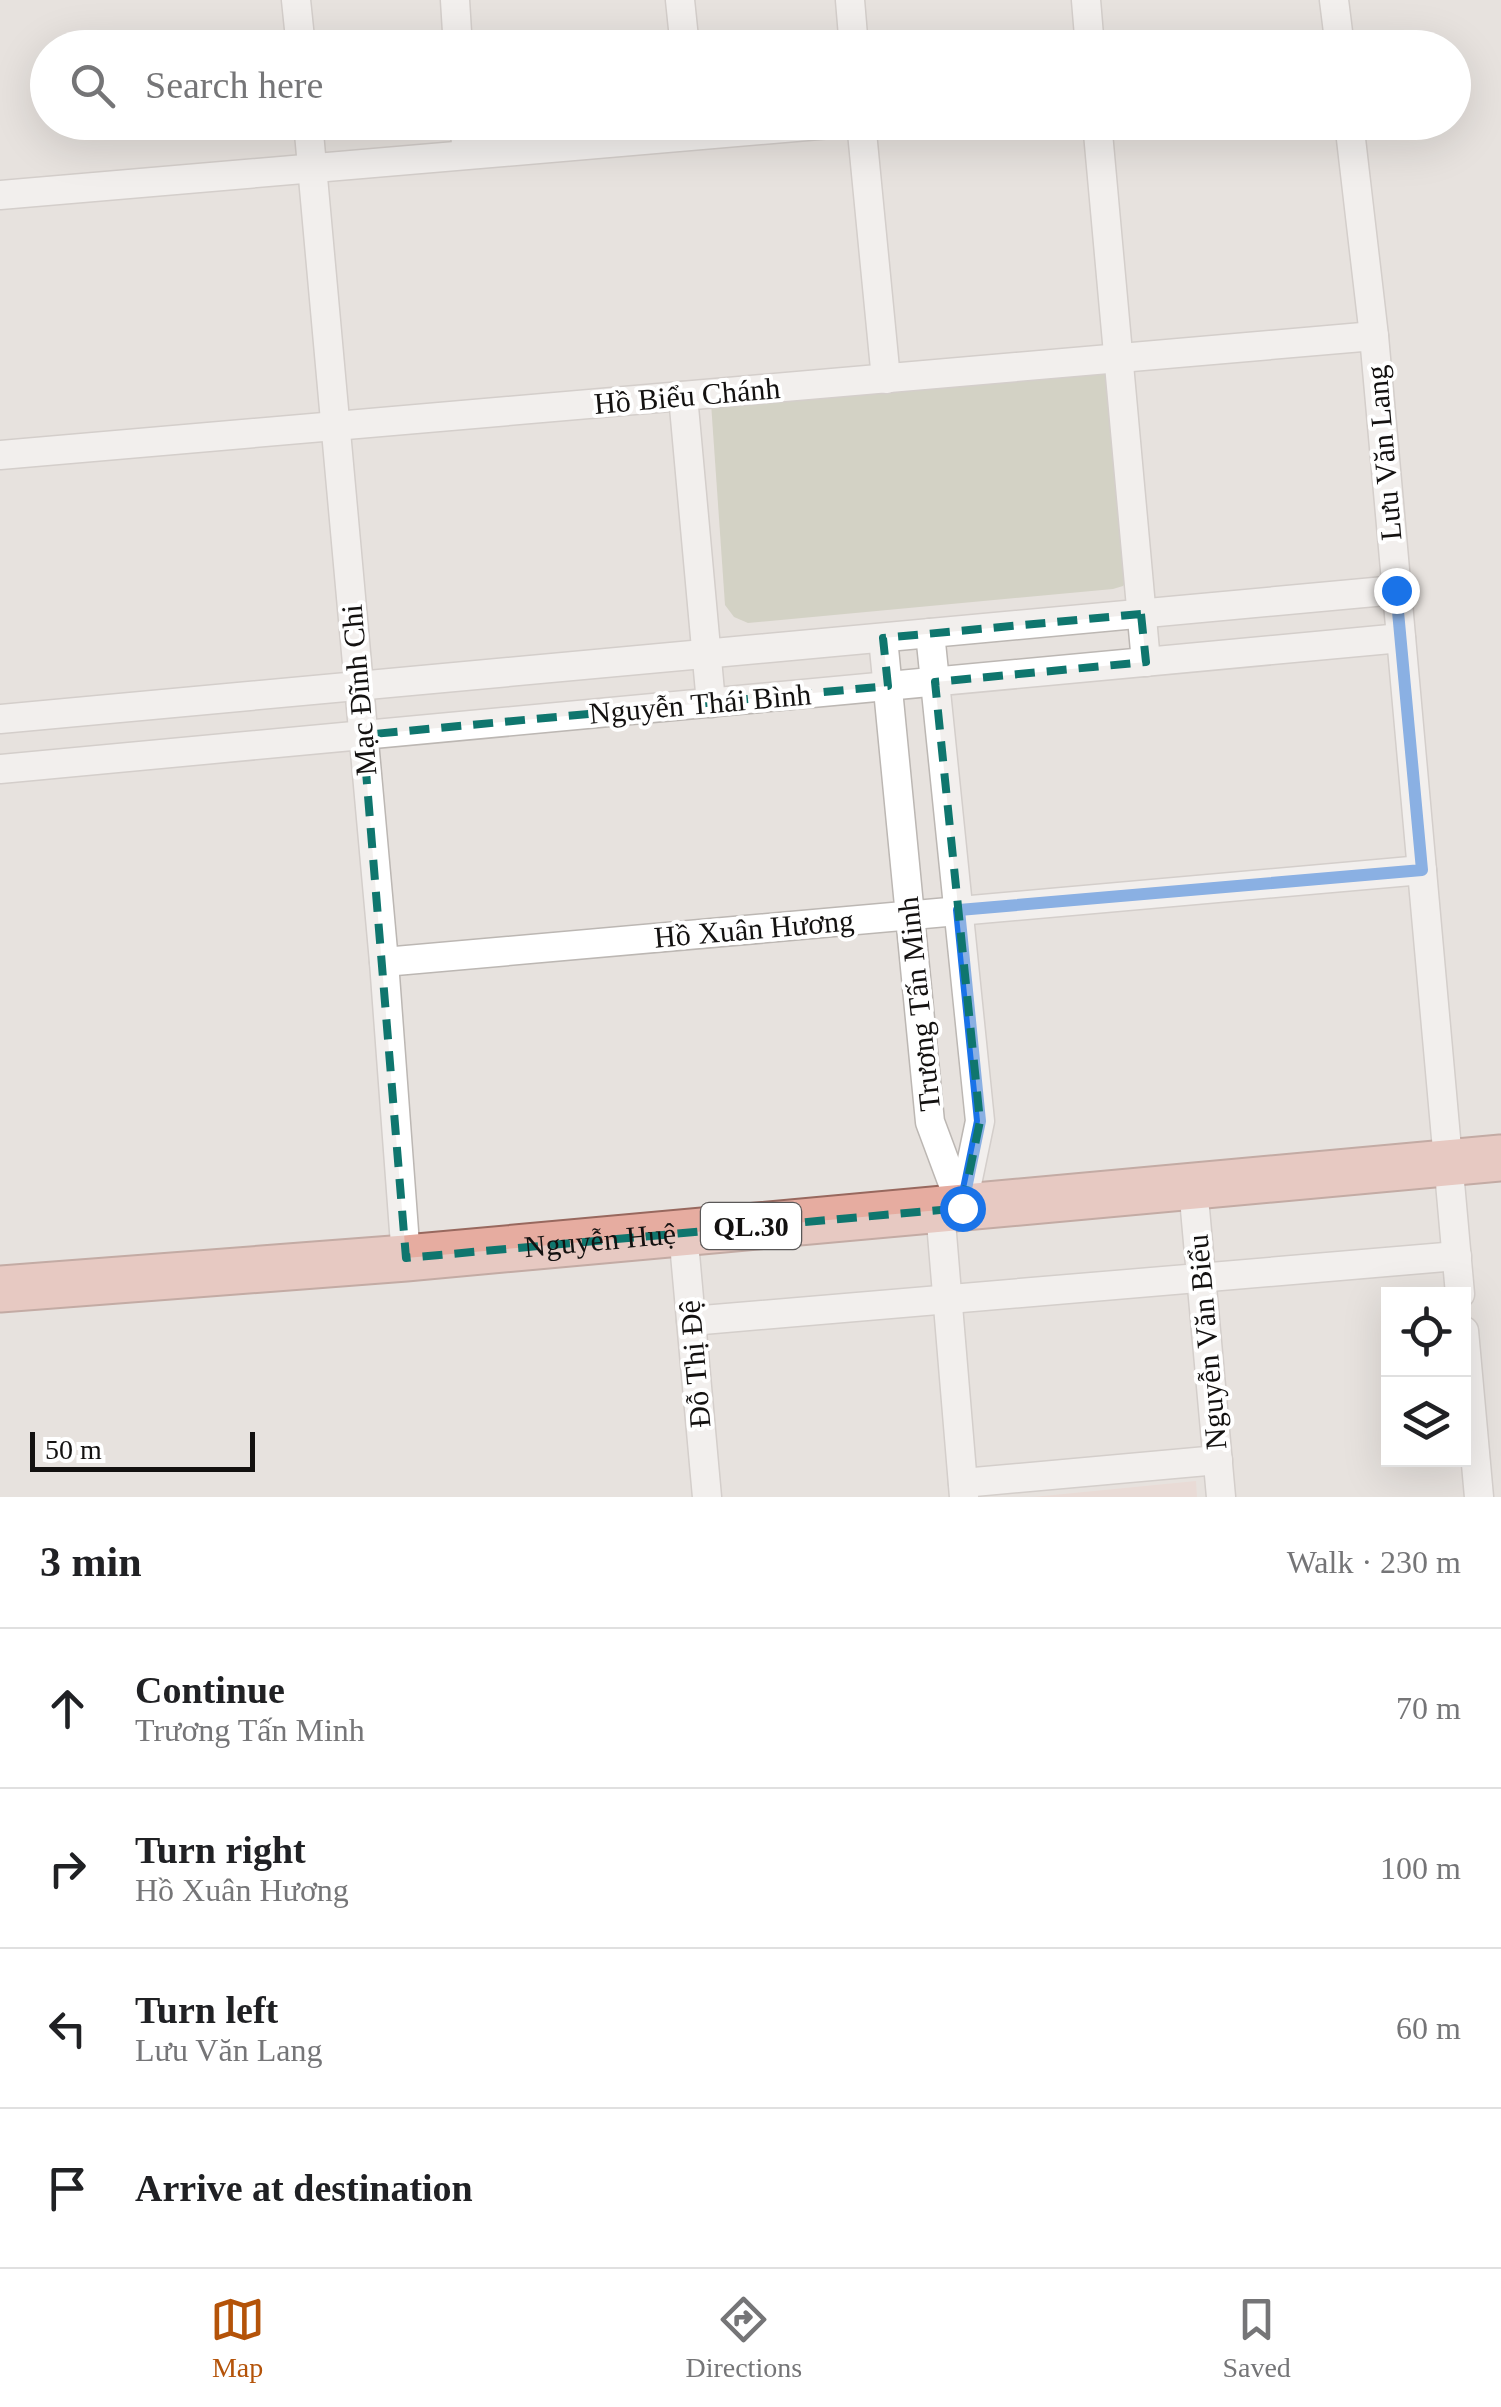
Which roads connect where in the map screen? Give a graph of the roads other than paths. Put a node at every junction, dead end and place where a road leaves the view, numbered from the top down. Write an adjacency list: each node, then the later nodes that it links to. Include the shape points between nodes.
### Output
1 (296, 0): 7 (street)
2 (455, 0): 8 (street)
3 (680, 0): 9 (street)
4 (850, 0): 10 (street)
5 (1086, 0): 11 (street)
6 (1334, 0): 12 (street)
7 (299, 30)
8 (457, 30)
9 (683, 30)
10 (852, 30)
11 (1088, 30)
12 (1338, 30)
13 (310, 140): 20 (street, Mạc Đĩnh Chi)
14 (466, 140): 19 (street)
15 (594, 140): 19 (street)
16 (864, 140): 24 (street)
17 (1099, 140): 23 (street)
18 (1350, 140): 22 (street, Lưu Văn Lang)
19 (467, 154): 20 (street)
20 (312, 167): 21 (street); 26 (street, Mạc Đĩnh Chi)
21 (0, 195)
22 (1374, 336): 23 (street, Hồ Biểu Chánh); 28 (street, Lưu Văn Lang)
23 (1118, 358): 24 (street, Hồ Biểu Chánh); 29 (street)
24 (886, 378): 25 (street, Hồ Biểu Chánh)
25 (684, 396): 26 (street, Hồ Biểu Chánh); 33 (street)
26 (335, 426): 27 (street, Hồ Biểu Chánh); 36 (street, Mạc Đĩnh Chi)
27 (0, 455)
28 (1396, 590): 29 (street, Nguyễn Thái Bình); 32 (street, Lưu Văn Lang)
29 (1141, 614): 30 (street, Nguyễn Thái Bình); 34 (street)
30 (930, 633): 31 (street, Nguyễn Thái Bình); 35 (street, Trương Tấn Minh)
31 (883, 638): 33 (street, Nguyễn Thái Bình); 37 (street, Trương Tấn Minh)
32 (1401, 638): 34 (street, Nguyễn Thái Bình); 42 (street, Lưu Văn Lang)
33 (707, 654): 36 (street, Nguyễn Thái Bình); 38 (street)
34 (1146, 662): 35 (street, Nguyễn Thái Bình)
35 (934, 682): 37 (street, Nguyễn Thái Bình); 43 (street, Trương Tấn Minh)
36 (358, 686): 39 (street, Nguyễn Thái Bình); 40 (street, Mạc Đĩnh Chi)
37 (888, 686): 38 (street, Nguyễn Thái Bình); 44 (street, Trương Tấn Minh)
38 (710, 703): 40 (street, Nguyễn Thái Bình)
39 (0, 719)
40 (363, 735): 41 (street, Nguyễn Thái Bình); 45 (street, Mạc Đĩnh Chi)
41 (0, 769)
42 (1422, 870): 43 (street, Hồ Xuân Hương); 46 (street, Lưu Văn Lang)
43 (959, 910): 44 (street, Hồ Xuân Hương); 49 (street, Trương Tấn Minh, via 980,1121)
44 (910, 915): 45 (street, Hồ Xuân Hương); 49 (street, Trương Tấn Minh, via 930,1122)
45 (384, 962): 52 (street, Mạc Đĩnh Chi)
46 (1449, 1153): 47 (highway, Nguyễn Huệ / QL.30); 48 (highway, Nguyễn Huệ / QL.30); 51 (street, Lưu Văn Lang)
47 (1501, 1158)
48 (1193, 1187): 49 (highway, Nguyễn Huệ / QL.30); 53 (street, Nguyễn Văn Biểu)
49 (951, 1209): 50 (highway, Nguyễn Huệ / QL.30); 56 (street)
50 (684, 1232): 52 (highway, Nguyễn Huệ / QL.30); 57 (street, Đỗ Thị Đệ)
51 (1457, 1256): 53 (street); 54 (street, Lưu Văn Lang)
52 (406, 1258): 55 (highway, Nguyễn Huệ / QL.30)
53 (1201, 1278): 56 (street); 59 (street, Nguyễn Văn Biểu)
54 (1459, 1287)
55 (0, 1290)
56 (947, 1299): 57 (street); 60 (street)
57 (691, 1321): 61 (street, Đỗ Thị Đệ)
58 (1468, 1377): 63 (street)
59 (1218, 1460): 60 (street); 62 (street, Nguyễn Văn Biểu)
60 (964, 1490)
61 (707, 1497)
62 (1221, 1497)
63 (1479, 1497)

